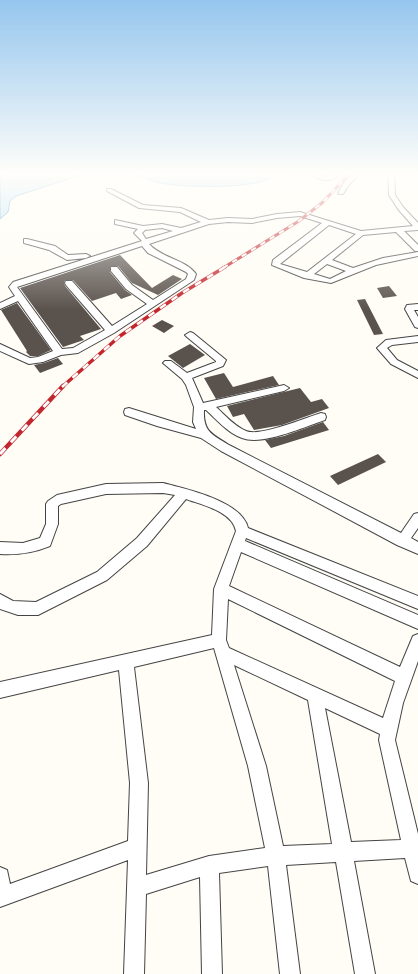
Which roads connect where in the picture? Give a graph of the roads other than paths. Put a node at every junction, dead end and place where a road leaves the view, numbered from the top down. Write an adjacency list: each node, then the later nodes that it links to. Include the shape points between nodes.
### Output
1 (200, 218): 6 (street)
2 (267, 218): 6 (street)
3 (313, 218): 7 (street)
4 (409, 218): 9 (street)
5 (118, 222): 8 (street)
6 (208, 222): 10 (street)
7 (327, 223): 12 (street); 20 (street, via 276,262 276,265)
8 (143, 228): 10 (street, via 162,226); 14 (street, via 138,233)
9 (418, 228): 11 (street)
10 (182, 231): 14 (street)
11 (399, 231): 12 (street); 15 (street)
12 (361, 233): 17 (street)
13 (27, 241): 14 (street, via 52,248 69,258 90,256)
14 (144, 241): 22 (street, via 19,283 13,287); 23 (street, via 151,251 189,270 192,274 190,280)
15 (418, 249)
16 (418, 254): 19 (street, via 375,261)
17 (326, 261): 19 (street); 20 (street)
18 (114, 269): 23 (street, via 129,287)
19 (352, 270): 20 (street, via 331,281)
20 (307, 276)
21 (69, 283): 27 (street)
22 (20, 297): 24 (street); 31 (street)
23 (153, 304): 27 (street)
24 (0, 306)
25 (418, 307): 26 (street, via 409,309)
26 (418, 325)
27 (111, 330): 31 (street, via 75,351)
28 (190, 335): 34 (street, via 221,360 220,364)
29 (418, 340): 33 (street, via 389,342 382,348 394,362)
30 (0, 347): 31 (street, via 25,361 40,360)
31 (59, 352)
32 (168, 363): 34 (street)
33 (418, 375)
34 (186, 377): 36 (street)
35 (284, 388): 36 (street)
36 (203, 407): 38 (street, via 247,436 258,436); 39 (street, via 198,422)
37 (129, 412): 39 (street)
38 (321, 417)
39 (205, 434): 43 (street, via 225,448)
40 (184, 493): 42 (street, via 235,516 241,525); 44 (street, via 163,488 120,487 57,500 52,504 52,524 46,542 18,550); 47 (street, via 142,542 102,576 38,608 15,608 4,605)
41 (418, 518): 43 (street)
42 (239, 537): 46 (street); 48 (street); 49 (street)
43 (402, 541): 45 (street)
44 (0, 548)
45 (418, 548)
46 (221, 589): 51 (street); 53 (street)
47 (0, 600)
48 (418, 603)
49 (418, 622)
50 (418, 645): 53 (street)
51 (220, 646): 52 (street); 55 (street); 60 (street, via 257,766)
52 (126, 661): 54 (street); 57 (street, via 139,783)
53 (404, 677): 56 (street)
54 (0, 690)
55 (315, 695): 56 (street); 59 (street)
56 (388, 728): 58 (street, via 390,754)
57 (138, 847): 64 (street); 65 (street)
58 (415, 848): 59 (street); 62 (street)
59 (343, 851): 60 (street); 69 (street)
60 (276, 856): 61 (street); 68 (street)
61 (209, 865): 64 (street); 67 (street)
62 (418, 874)
63 (0, 877): 65 (street)
64 (137, 887): 66 (street)
65 (1, 897)
66 (134, 974)
67 (212, 974)
68 (290, 974)
69 (365, 974)

